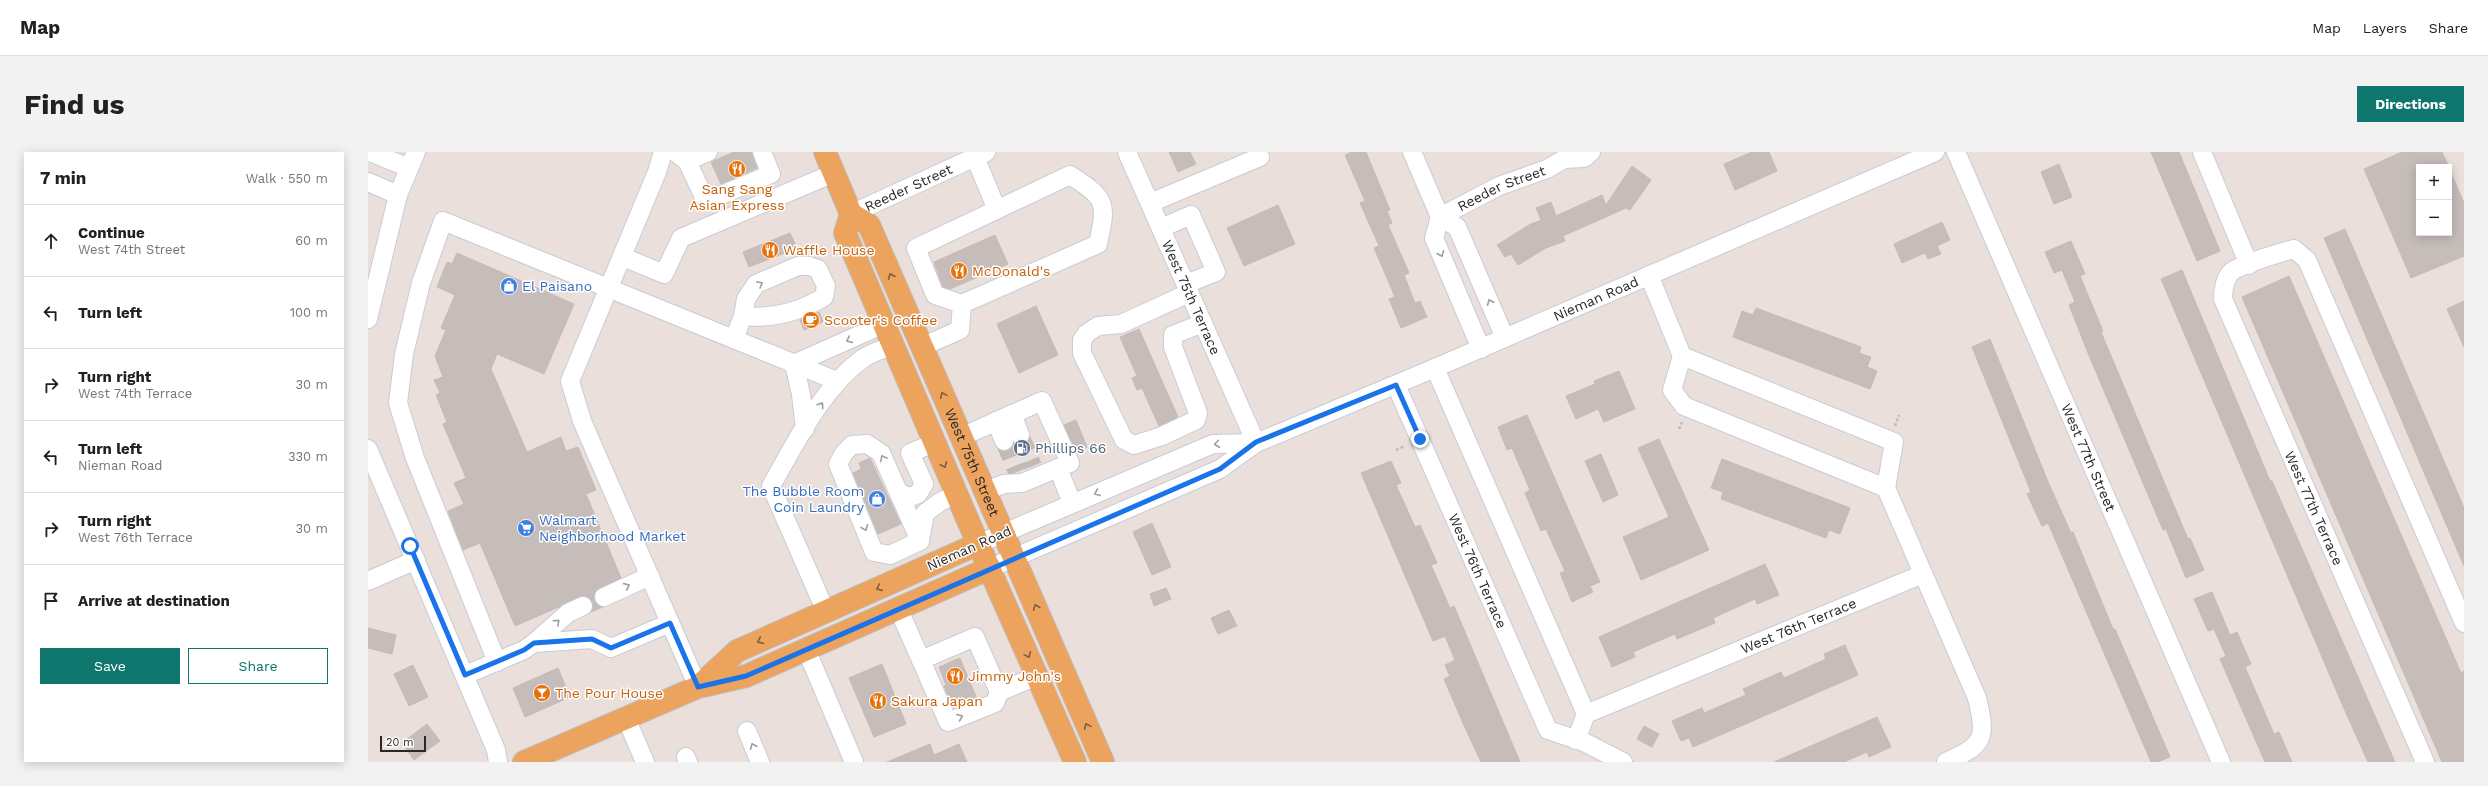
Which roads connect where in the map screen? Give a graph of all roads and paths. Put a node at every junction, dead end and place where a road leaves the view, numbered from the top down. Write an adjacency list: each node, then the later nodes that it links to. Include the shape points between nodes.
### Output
1 (370, 152): 16 (street)
2 (663, 152): 25 (street)
3 (708, 152): 15 (street)
4 (762, 152): 15 (street, via 771,174 719,196 703,195)
5 (825, 152): 17 (main road)
6 (1127, 152): 20 (street, West 75th Terrace)
7 (1258, 152): 20 (street, via 1260,157)
8 (1412, 152): 23 (street)
9 (1591, 152): 14 (street, Reeder Street, via 1584,158)
10 (1935, 152): 27 (street, Nieman Road)
11 (1956, 152): 96 (street, West 77th Street)
12 (2202, 152): 26 (street)
13 (980, 155): 21 (street); 22 (street, Reeder Street)
14 (1562, 155): 23 (street, Reeder Street, via 1547,169 1492,188)
15 (681, 156)
16 (412, 160): 19 (street)
17 (834, 173): 22 (main road); 25 (street, via 681,238 664,274)
18 (368, 182): 19 (street)
19 (398, 195): 32 (street)
20 (1150, 203): 24 (street, West 75th Terrace)
21 (997, 210): 30 (street, via 916,248 935,295); 30 (street, via 1070,175 1096,191 1105,212 1098,244)
22 (851, 214): 34 (main road, West 75th Street, via 845,233); 38 (main road, West 75th Street, one-way to 22, via 869,225)
23 (1440, 217): 35 (street, one-way to 23, via 1457,227); 39 (street, one-way to 39, via 1434,238)
24 (1161, 228): 28 (street, West 75th Terrace); 28 (street, via 1191,215 1216,272)
25 (623, 257): 29 (street)
26 (2249, 265): 74 (street, West 77th Terrace, via 2279,252 2294,249 2307,260); 97 (street, West 77th Terrace, via 2231,272 2224,284 2222,299)
27 (1649, 276): 35 (street, Nieman Road); 40 (street)
28 (1187, 288): 33 (street, West 75th Terrace); 33 (street, via 1121,324 1098,326 1086,333 1082,340 1082,353 1124,440 1134,445 1162,436 1196,420 1198,413 1173,347 1173,335)
29 (610, 289): 36 (street); 66 (street, via 570,381 582,421); 78 (street, via 443,221 425,266 404,354 398,403 415,458)
30 (962, 304): 38 (street, via 960,330)
31 (743, 316): 31 (street, one-way to 31, via 746,299 756,284 798,266 818,269 826,286 824,297 811,305 779,315 765,318); 36 (street)
32 (368, 319)
33 (1203, 323): 49 (street, West 75th Terrace)
34 (884, 324): 37 (main road, West 75th Street); 41 (street, one-way to 41)
35 (1505, 338): 39 (street, Nieman Road)
36 (734, 339): 41 (street)
37 (893, 345): 43 (street, via 866,357); 50 (main road, West 75th Street)
38 (921, 347): 47 (main road, West 75th Street, one-way to 38)
39 (1481, 349): 42 (street, Nieman Road)
40 (1682, 356): 53 (street, via 1672,390 1684,406); 53 (street, via 1894,442)
41 (794, 364): 43 (street); 46 (street)
42 (1435, 368): 44 (street, Nieman Road); 83 (street)
43 (837, 381): 46 (street, one-way to 43)
44 (1396, 385): 49 (street, Nieman Road); 86 (street, West 76th Terrace, via 1548,730)
45 (1004, 418): 47 (street); 48 (street); 52 (street, via 1042,401 1070,463)
46 (805, 429): 72 (street, via 772,486)
47 (961, 437): 54 (main road, West 75th Street)
48 (1012, 438)
49 (1256, 442): 57 (street, Nieman Road, one-way to 57, via 1213,444); 62 (street, Nieman Road, via 1220,469)
50 (934, 443): 55 (street, via 910,453 924,484 918,494 910,498); 56 (main road, West 75th Street, one-way to 56)
51 (368, 449): 63 (street)
52 (1058, 468): 54 (street, via 1028,474); 57 (street)
53 (1886, 488): 65 (street)
54 (986, 491): 58 (main road, West 75th Street)
55 (899, 493): 59 (street); 61 (street, one-way to 61, via 881,453 867,444 852,445 844,453 838,464 874,552)
56 (956, 494): 59 (street, via 925,513); 60 (main road, West 75th Street)
57 (1072, 504): 58 (street, Nieman Road)
58 (1004, 533): 60 (street, Nieman Road); 62 (main road, West 75th Street)
59 (920, 541): 61 (street)
60 (978, 544): 64 (main road, West 75th Street); 67 (main road, Nieman Road)
61 (890, 555): 67 (street)
62 (1014, 557): 64 (street, Nieman Road); 93 (main road, West 75th Street, one-way to 62)
63 (416, 560): 68 (street); 79 (street)
64 (990, 568): 71 (main road, Nieman Road); 80 (main road, West 75th Street, one-way to 80)
65 (1923, 574): 83 (street, West 76th Terrace); 95 (street, via 1977,698 1981,716 1982,730 1974,748)
66 (650, 576): 69 (street, one-way to 66); 73 (street)
67 (900, 578): 72 (main road, Nieman Road, one-way to 72)
68 (368, 581)
69 (604, 596)
70 (583, 606): 75 (street, one-way to 70, via 568,613)
71 (898, 608): 76 (main road, Nieman Road); 77 (street)
72 (826, 612): 81 (main road, Nieman Road, one-way to 81, via 737,651)
73 (670, 623): 75 (street, via 611,648 592,639); 81 (street)
74 (2464, 623)
75 (534, 643): 78 (street)
76 (806, 649): 81 (main road, Nieman Road, via 746,676); 91 (street)
77 (921, 660): 82 (street, via 975,637); 82 (street, one-way to 82, via 948,722 995,703)
78 (497, 662): 79 (street)
79 (465, 675): 87 (street, via 496,750)
80 (1037, 676): 82 (street); 92 (main road, West 75th Street)
81 (698, 687): 84 (main road, Nieman Road)
82 (999, 692)
83 (1586, 714): 86 (street)
84 (626, 718): 88 (main road, Nieman Road); 89 (street)
85 (747, 731): 90 (street, one-way to 85)
86 (1576, 740): 94 (street, West 76th Terrace)
87 (498, 762)
88 (524, 762)
89 (645, 762)
90 (760, 762)
91 (854, 762)
92 (1075, 762)
93 (1103, 762)
94 (1623, 762)
95 (1946, 762)
96 (2221, 762)
97 (2424, 762)

